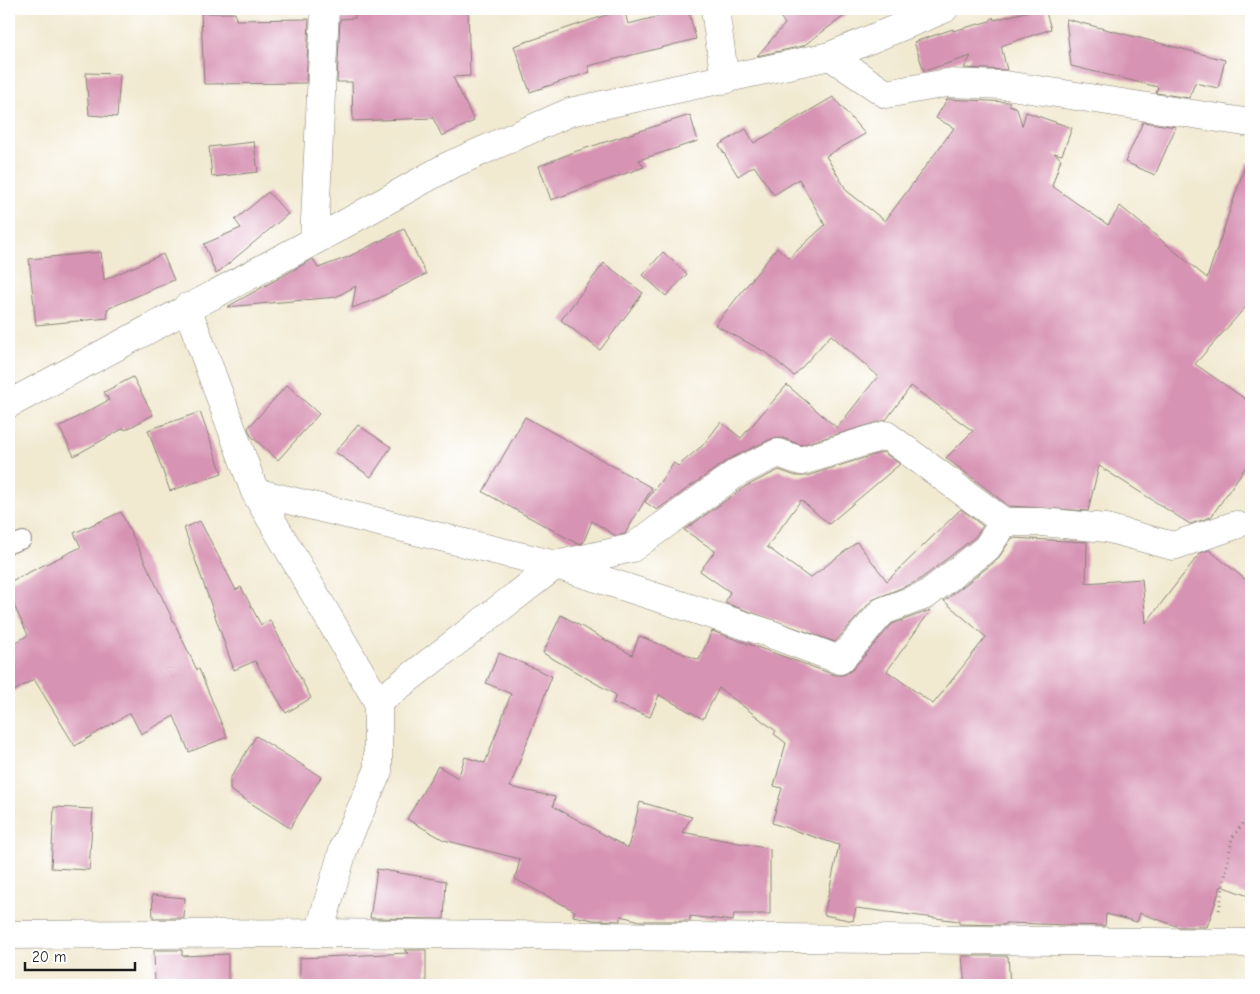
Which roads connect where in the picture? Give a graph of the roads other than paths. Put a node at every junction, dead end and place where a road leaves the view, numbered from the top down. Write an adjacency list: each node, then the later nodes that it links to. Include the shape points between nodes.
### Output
1 (325, 9): 7 (street)
2 (716, 9): 5 (street)
3 (944, 9): 4 (street)
4 (830, 56): 5 (street); 6 (street, via 886,94 947,83 1005,84)
5 (725, 80): 7 (street, via 570,112 448,166)
6 (1251, 123)
7 (314, 241): 8 (street)
8 (186, 307): 9 (street); 10 (street)
9 (9, 404)
10 (255, 492): 13 (street); 14 (street)
11 (1004, 522): 12 (street, via 1106,528 1173,546); 13 (street, via 886,435 800,461 778,453 738,472 632,548); 13 (street, via 988,548 926,595 883,611 840,660 768,633)
12 (1236, 525)
13 (556, 565): 14 (street)
14 (378, 702): 15 (street, via 378,771 344,847)
15 (319, 932): 16 (street); 17 (street)
16 (9, 935)
17 (1251, 943)

